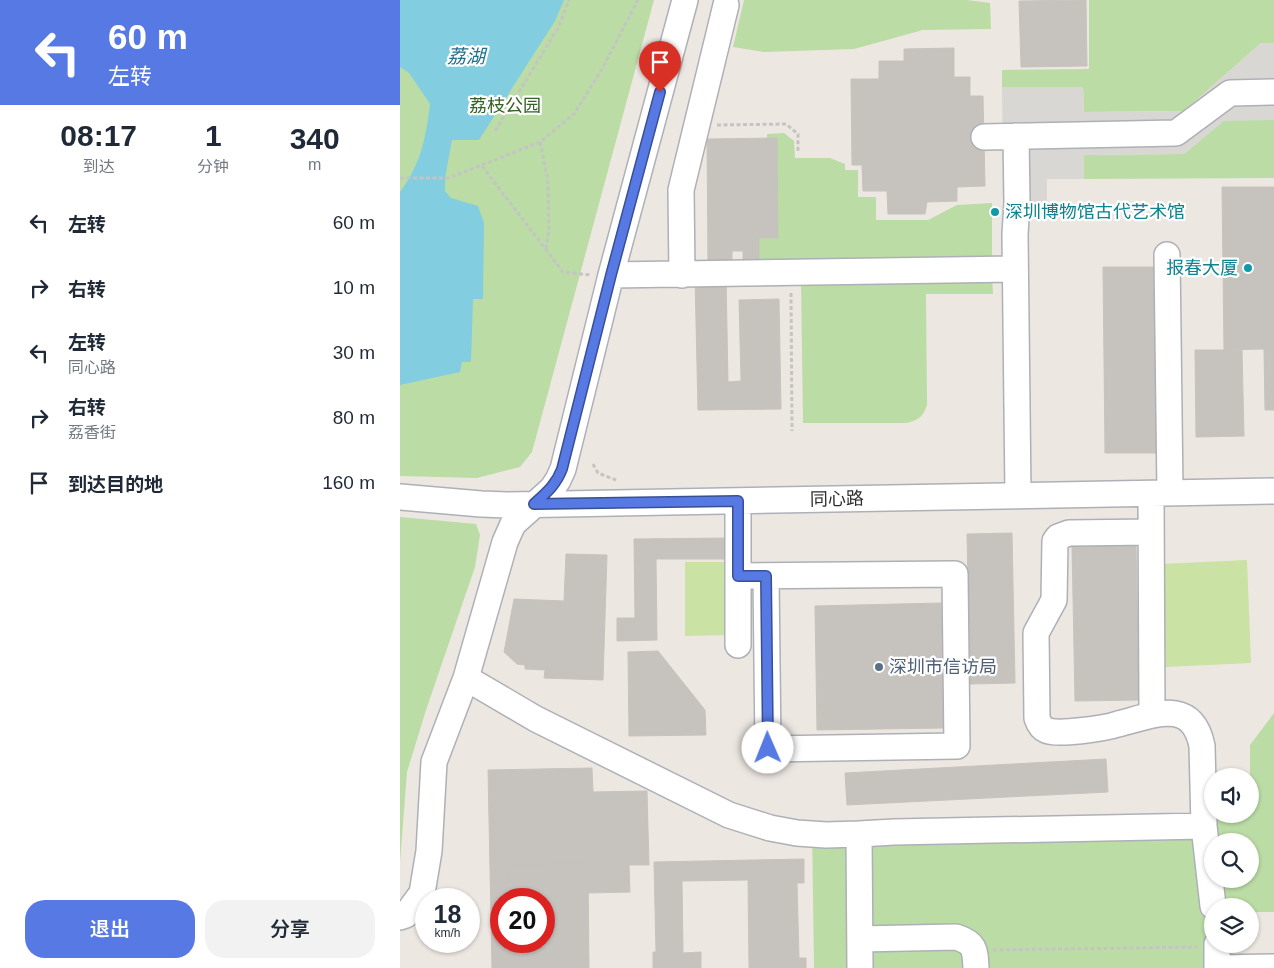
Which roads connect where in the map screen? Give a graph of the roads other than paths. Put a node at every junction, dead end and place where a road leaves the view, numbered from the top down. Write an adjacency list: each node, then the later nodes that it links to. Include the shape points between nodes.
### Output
1 (685, 0): 9 (street)
2 (726, 5): 8 (street, via 681,190)
3 (1274, 92): 4 (street, via 1230,93 1176,133)
4 (1016, 136): 5 (street); 7 (street)
5 (984, 137)
6 (1167, 256): 11 (street)
7 (1015, 269): 8 (street); 12 (street)
8 (682, 275): 9 (street)
9 (600, 280): 15 (street, via 562,469 552,489)
10 (1274, 491): 11 (street, 同心路)
11 (1160, 494): 12 (street, 同心路); 16 (street)
12 (1018, 495): 14 (street, 同心路)
13 (400, 497): 15 (street, 同心路, via 482,504)
14 (738, 501): 15 (street, 同心路); 17 (street)
15 (534, 504): 20 (street, via 513,524 505,542)
16 (1151, 532): 21 (street); 21 (street, via 1069,532 1058,537 1054,546 1054,600 1036,633 1036,662 1037,718 1044,730 1057,733 1107,727)
17 (738, 576): 18 (street); 19 (street)
18 (766, 576): 18 (street, via 768,748 957,746 955,574)
19 (738, 645)
20 (466, 678): 23 (street, via 536,719 729,814 796,833); 25 (street, via 434,762 429,852 422,893 406,915)
21 (1152, 714): 22 (street, via 1171,713 1186,718 1200,736)
22 (1204, 826): 23 (street); 24 (street)
23 (859, 834): 26 (street)
24 (1212, 898)
25 (400, 917)
26 (860, 938): 28 (street, via 956,937 967,940); 30 (street)
27 (1217, 957): 29 (street)
28 (975, 959)
29 (1274, 967)
30 (860, 968)

